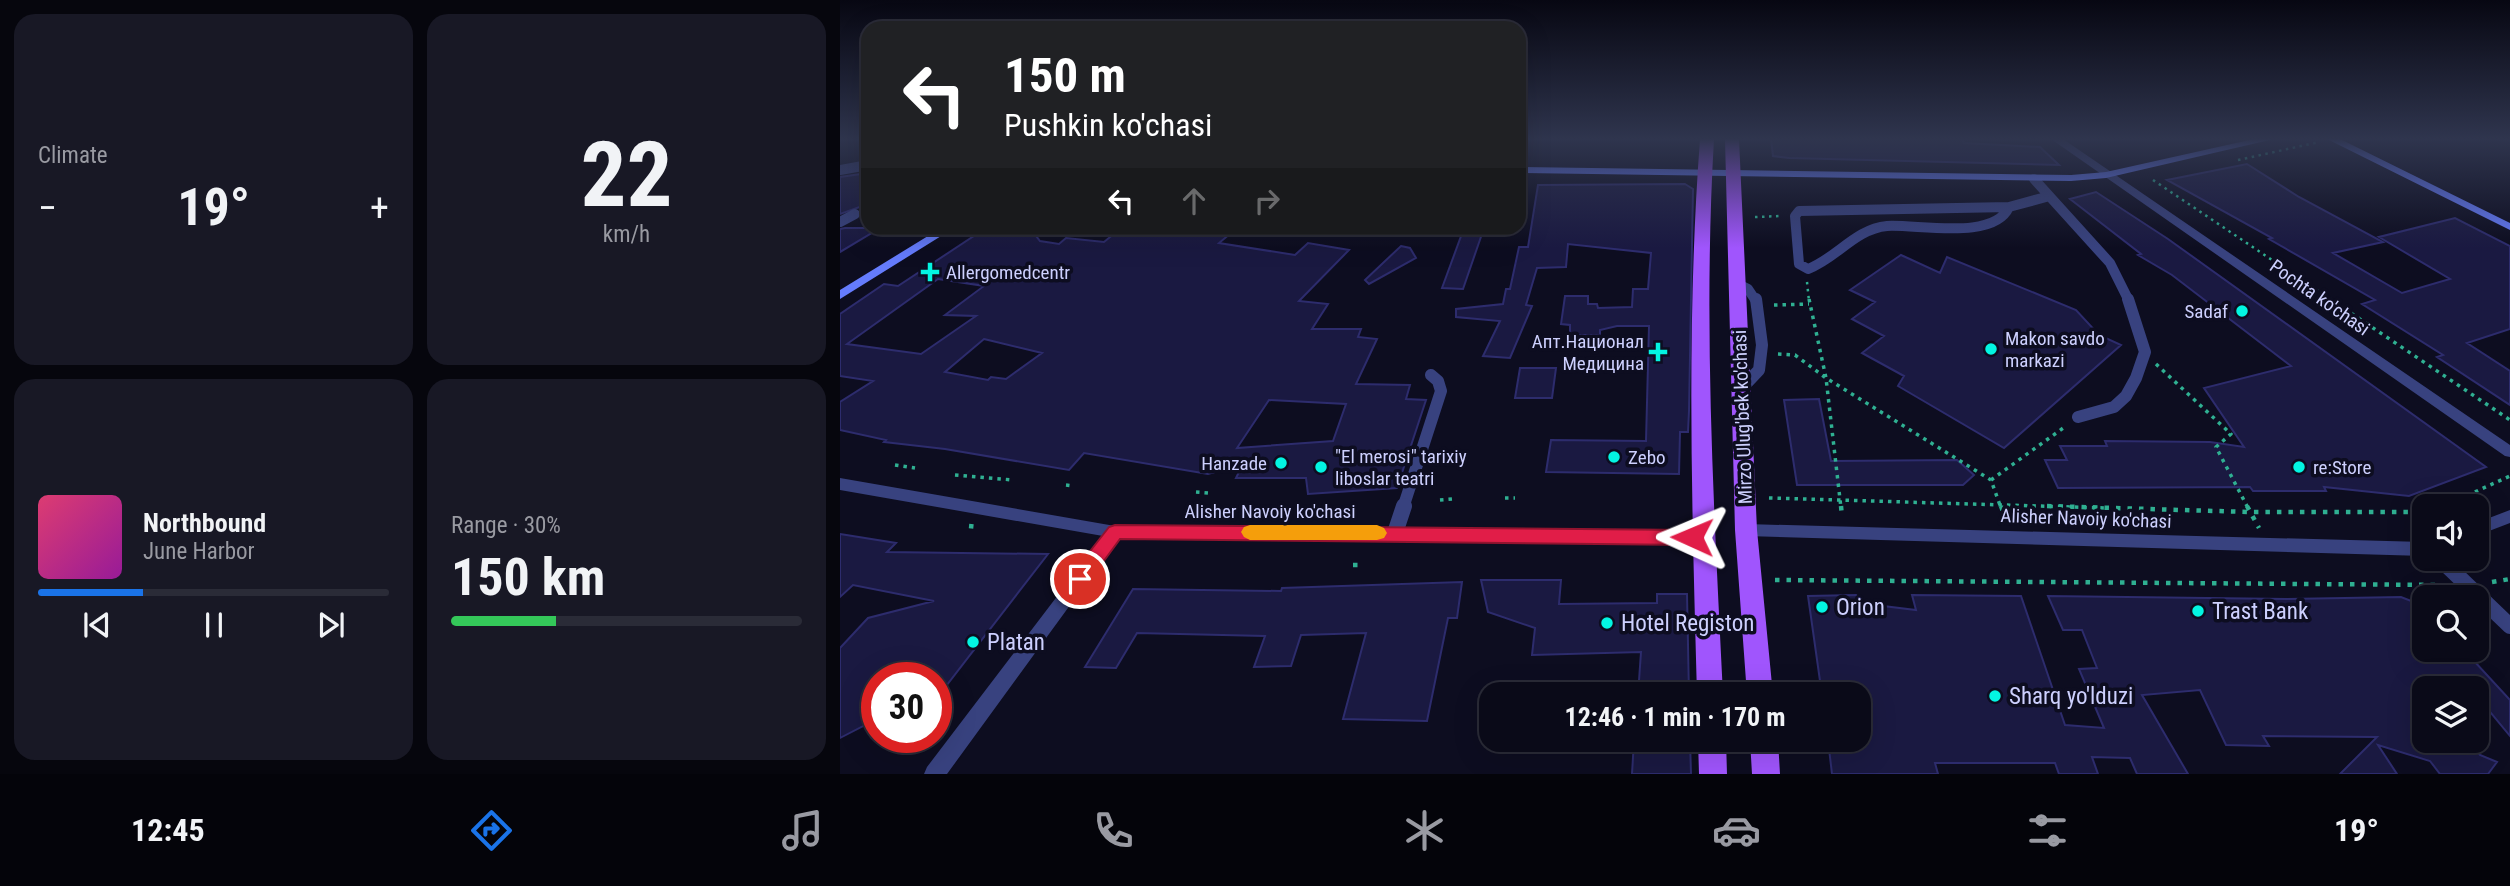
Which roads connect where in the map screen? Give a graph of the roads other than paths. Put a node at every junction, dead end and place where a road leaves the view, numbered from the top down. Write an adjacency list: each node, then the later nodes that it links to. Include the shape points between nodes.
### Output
1 (1704, 175): 25 (main road, Mirzo Ulug'bek ko'chasi, via 1700,221)
2 (1733, 175): 22 (main road, Mirzo Ulug'bek ko'chasi)
3 (1800, 175): 7 (main road)
4 (2104, 175): 7 (main road)
5 (2106, 175): 18 (street, Pochta ko'chasi)
6 (2405, 175): 12 (main road)
7 (2034, 179): 8 (lane)
8 (2046, 197): 9 (lane); 17 (lane, via 2112,264 2143,338 2145,354 2128,394 2104,413)
9 (2008, 206): 14 (lane, via 2004,216 1966,228 1870,229 1821,265); 14 (lane, via 1800,211 1796,216 1799,264)
10 (855, 214): 11 (lane)
11 (840, 222)
12 (2510, 227)
13 (937, 235): 15 (main road)
14 (1808, 269)
15 (840, 295)
16 (1430, 375): 24 (lane, via 1441,391)
17 (2078, 417)
18 (2510, 452)
19 (840, 484): 23 (street, Alisher Navoiy ko'chasi)
20 (2510, 516): 21 (street)
21 (2489, 525)
22 (1746, 530): 26 (street, Alisher Navoiy ko'chasi); 30 (main road, Mirzo Ulug'bek ko'chasi)
23 (1115, 532): 24 (street, Alisher Navoiy ko'chasi); 33 (street)
24 (1395, 533): 25 (street, Alisher Navoiy ko'chasi)
25 (1705, 538): 29 (main road, Mirzo Ulug'bek ko'chasi)
26 (2412, 549)
27 (2453, 571): 28 (lane)
28 (2510, 626)
29 (1710, 682)
30 (1759, 682)
31 (1712, 752): 34 (main road)
32 (1764, 752): 35 (main road)
33 (934, 774)
34 (1713, 774)
35 (1766, 774)

